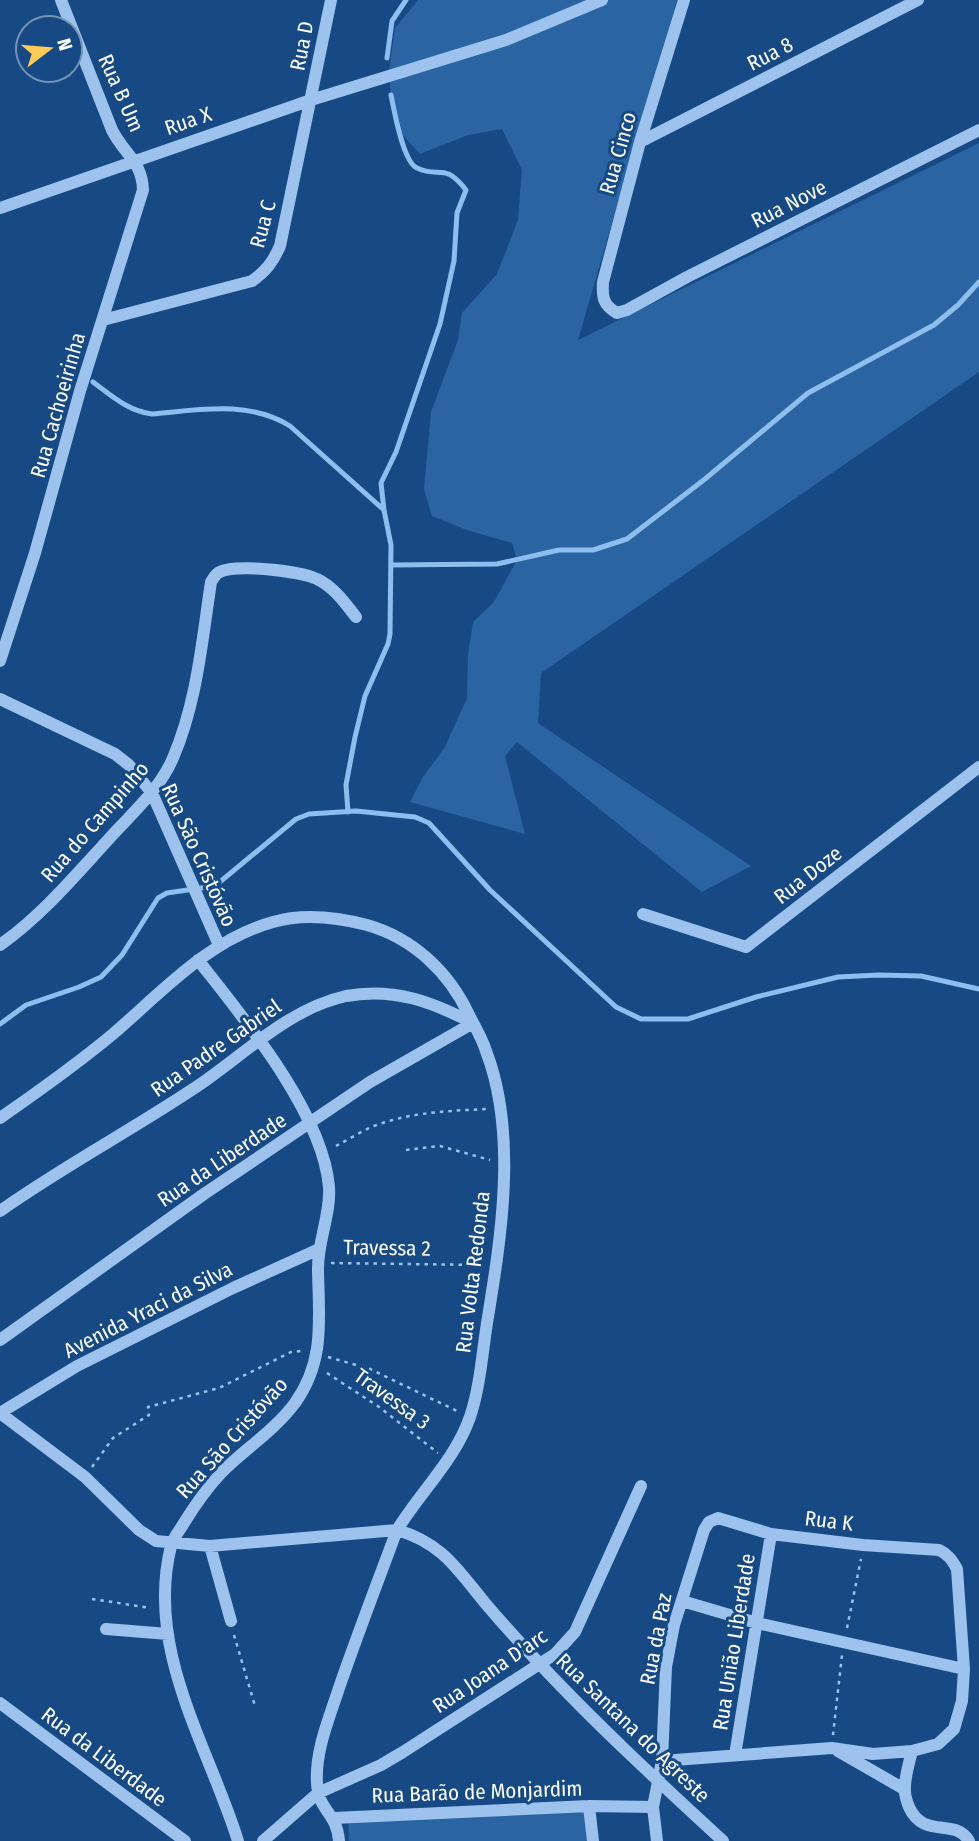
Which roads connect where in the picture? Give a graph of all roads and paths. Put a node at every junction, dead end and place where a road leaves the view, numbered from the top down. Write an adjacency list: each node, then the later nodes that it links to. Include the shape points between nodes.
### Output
1 (61, 0): 9 (street, Rua B Um, via 112,130)
2 (331, 0): 6 (street, Rua D)
3 (602, 0): 6 (street, Rua X, via 506,40)
4 (684, 0): 8 (street, Rua Cinco)
5 (918, 0): 8 (street, Rua 8)
6 (311, 100): 9 (street, Rua X); 12 (street, Rua C, via 280,247 265,272 252,281)
7 (979, 130): 11 (street, Rua Nove)
8 (640, 142): 11 (street, Rua Cinco, via 603,282 602,297)
9 (135, 160): 10 (street, Rua X); 12 (street, Rua Cachoeirinha, via 143,190)
10 (0, 208)
11 (617, 313)
12 (103, 320): 14 (street, Rua Cachoeirinha)
13 (356, 617): 17 (street, Rua do Campinho, via 336,591 316,578 275,569 218,573 211,582 193,702 172,760)
14 (0, 661)
15 (0, 698): 17 (street, Rua São Cristóvão, via 115,754)
16 (979, 767): 18 (street, Rua Doze, via 746,947)
17 (152, 793): 19 (street, Rua do Campinho, via 65,888); 20 (street, Rua São Cristóvão)
18 (643, 914)
19 (0, 945)
20 (219, 945): 21 (street, Rua Volta Redonda); 22 (street, Rua Volta Redonda, via 292,918 345,920 374,928 395,935 428,958 463,1001)
21 (198, 960): 23 (street, Rua São Cristóvão); 25 (street, Rua Volta Redonda, via 110,1036)
22 (474, 1023): 23 (street, Rua Padre Gabriel, via 420,998 371,994 346,996 311,1009); 24 (street, Rua Volta Redonda); 26 (street, Rua da Liberdade, via 370,1082)
23 (260, 1040): 26 (street, Rua São Cristóvão); 30 (street, Rua Padre Gabriel, via 195,1088)
24 (500, 1109): 28 (path, via 409,1116 373,1127); 29 (street, Rua Volta Redonda)
25 (0, 1118)
26 (308, 1124): 28 (street, Rua São Cristóvão); 33 (street, Rua da Liberdade)
27 (406, 1150): 29 (path, via 440,1146)
28 (321, 1154): 31 (street, Rua São Cristóvão, via 329,1189)
29 (503, 1162): 32 (street, Rua Volta Redonda)
30 (0, 1211)
31 (317, 1257): 32 (path, Travessa 2); 34 (street, Rua São Cristóvão); 35 (street, Avenida Yraci da Silva, via 233,1288 77,1366)
32 (498, 1265): 36 (street, Rua Volta Redonda)
33 (0, 1340)
34 (316, 1359): 36 (path, via 370,1369); 37 (path, Travessa 3); 38 (path, via 299,1350 219,1388 148,1406 149,1415 113,1438); 43 (street, Rua São Cristóvão, via 295,1402 210,1485)
35 (0, 1413): 38 (street)
36 (470, 1417): 37 (street, Rua Volta Redonda)
37 (448, 1461): 40 (street, Rua Volta Redonda)
38 (85, 1477): 43 (street, via 145,1535)
39 (641, 1486): 52 (street, Rua Joana D'arc, via 575,1632 555,1654)
40 (397, 1530): 44 (street); 52 (street, Rua Santana do Agreste, via 446,1555); 62 (street, Rua Volta Redonda, via 327,1725 316,1774)
41 (704, 1530): 42 (street, Rua K, via 718,1518); 46 (street, Rua da Paz)
42 (771, 1534): 49 (street, Rua União Liberdade); 53 (street, Rua K, via 947,1553 957,1569)
43 (172, 1544): 44 (street); 47 (street, Rua São Cristóvão)
44 (211, 1546): 48 (street)
45 (92, 1598): 47 (path)
46 (682, 1601): 49 (street); 59 (street, Rua da Paz, via 666,1667)
47 (164, 1610): 51 (street, Rua São Cristóvão)
48 (232, 1621): 55 (path)
49 (757, 1623): 53 (street); 58 (street, Rua União Liberdade)
50 (106, 1629): 51 (street)
51 (168, 1634): 67 (street, Rua São Cristóvão, via 181,1692)
52 (539, 1663): 60 (street, Rua Santana do Agreste); 62 (street, Rua Joana D'arc, via 381,1765)
53 (964, 1669): 57 (street, via 954,1729 938,1744)
54 (0, 1703): 66 (street, Rua da Liberdade)
55 (255, 1706)
56 (832, 1748): 57 (street, via 873,1754); 58 (street); 61 (street)
57 (912, 1751): 61 (street)
58 (735, 1755): 59 (street)
59 (662, 1761): 60 (street, Rua da Paz)
60 (659, 1782): 64 (street, Rua da Paz); 72 (street, Rua Santana do Agreste)
61 (904, 1789): 73 (street, via 919,1822 960,1832)
62 (317, 1793): 65 (street); 68 (street)
63 (589, 1806): 64 (street, Rua Barão de Monjardim); 65 (street, Rua Barão de Monjardim); 70 (street)
64 (653, 1807): 71 (street, Rua da Paz)
65 (334, 1818): 69 (street)
66 (185, 1841)
67 (237, 1841)
68 (263, 1841)
69 (339, 1841)
70 (593, 1841)
71 (657, 1841)
72 (723, 1841)
73 (969, 1841)

